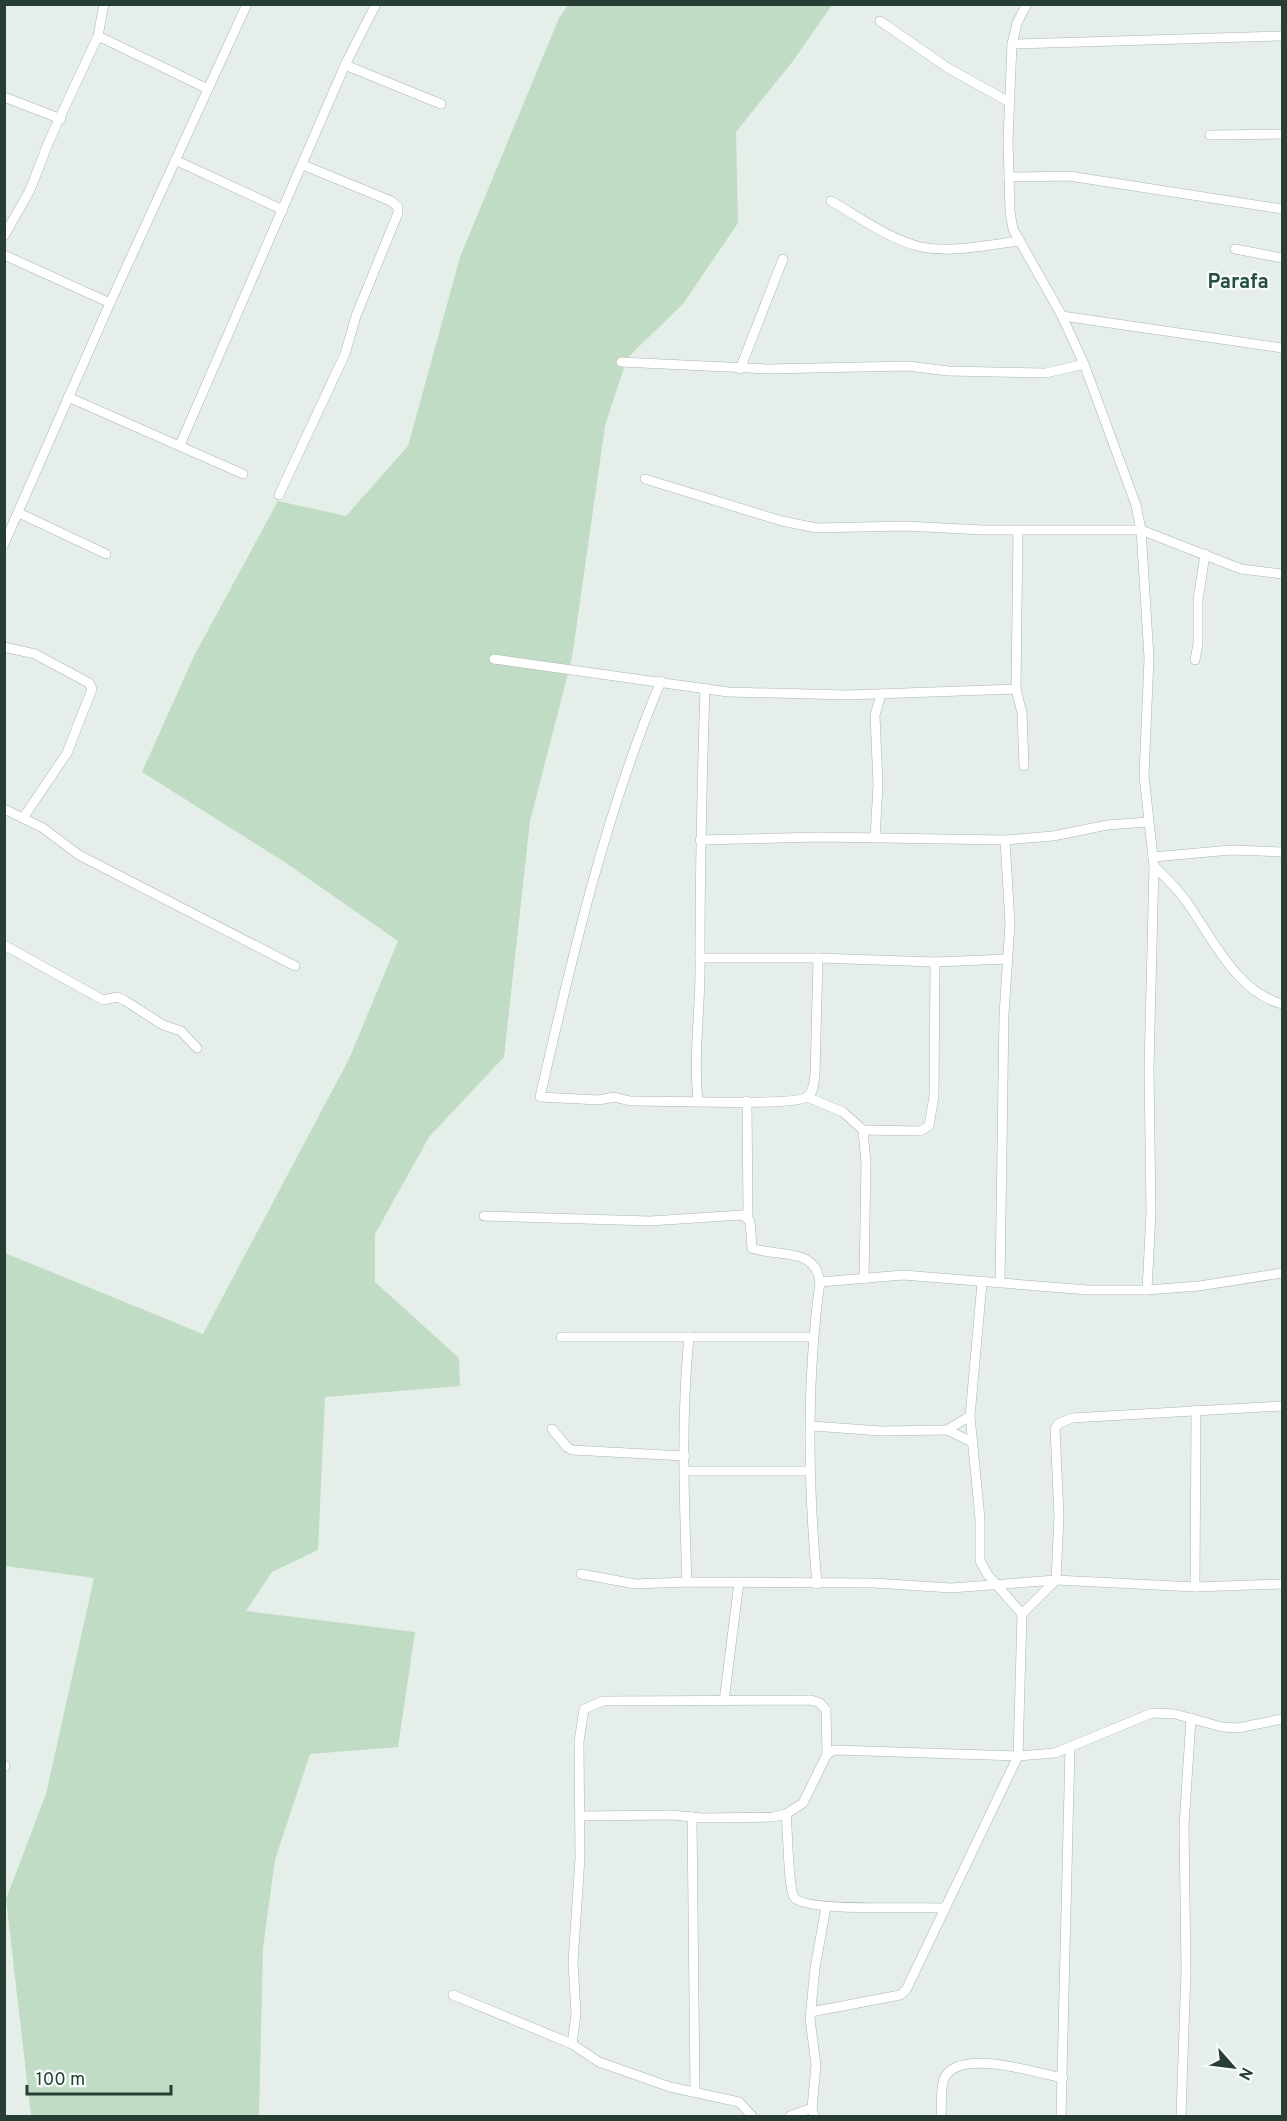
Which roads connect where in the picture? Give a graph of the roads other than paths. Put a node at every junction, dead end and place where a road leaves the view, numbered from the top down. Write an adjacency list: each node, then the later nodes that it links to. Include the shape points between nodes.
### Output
1 (104, 4): 6 (street)
2 (247, 4): 10 (street)
3 (376, 4): 9 (street)
4 (1026, 4): 8 (street)
5 (880, 21): 12 (street, via 948,68)
6 (98, 36): 10 (street); 14 (street)
7 (1282, 36): 8 (street)
8 (1012, 44): 12 (street)
9 (345, 65): 13 (street); 18 (street)
10 (208, 89): 17 (street)
11 (4, 97): 14 (street)
12 (1009, 102): 19 (street)
13 (441, 104)
14 (61, 119): 23 (street, via 30,190)
15 (1282, 134): 16 (street)
16 (1210, 135)
17 (175, 160): 22 (street); 29 (street)
18 (303, 165): 22 (street); 39 (street, via 391,201 398,207 398,213 356,315 345,354)
19 (1009, 177): 21 (street, via 1069,177); 24 (street, via 1010,212)
20 (831, 201): 24 (street, via 895,238 919,246 947,249)
21 (1282, 209)
22 (283, 210): 36 (street)
23 (4, 236)
24 (1019, 241): 30 (street)
25 (1235, 249): 27 (street)
26 (4, 255): 29 (street)
27 (1282, 258)
28 (783, 259): 34 (street)
29 (110, 303): 35 (street)
30 (1062, 316): 31 (street); 33 (street)
31 (1282, 348)
32 (621, 362): 34 (street)
33 (1084, 364): 34 (street, via 1046,373 908,366); 42 (street, via 1136,505)
34 (740, 369)
35 (68, 397): 36 (street); 41 (street)
36 (180, 446): 37 (street)
37 (243, 474)
38 (645, 479): 43 (street, via 816,528 905,526)
39 (279, 495)
40 (4, 516): 41 (street)
41 (17, 517): 44 (street); 45 (street)
42 (1141, 530): 43 (street); 46 (street); 58 (street, via 1149,658 1144,776)
43 (1018, 531): 53 (street)
44 (4, 544)
45 (106, 554)
46 (1205, 554): 47 (street, via 1241,569); 50 (street)
47 (1282, 574)
48 (4, 647): 57 (street, via 42,657 89,683 92,689 67,753)
49 (494, 658): 51 (street)
50 (1195, 660)
51 (661, 681): 52 (street); 73 (street, via 624,777 587,903 540,1097)
52 (705, 688): 54 (street, via 728,692); 60 (street)
53 (1016, 689): 54 (street); 55 (street, via 1022,713)
54 (881, 694): 59 (street, via 876,715)
55 (1024, 766)
56 (4, 809): 57 (street)
57 (23, 818): 69 (street, via 79,855)
58 (1148, 822): 61 (street); 63 (street)
59 (875, 838): 60 (street); 61 (street)
60 (700, 840): 65 (street)
61 (1005, 840): 67 (street, via 1010,901)
62 (1282, 852): 63 (street, via 1231,850)
63 (1154, 862): 70 (street, via 1236,973 1259,996); 83 (street)
64 (4, 945): 71 (street, via 103,1000 124,1000 163,1025 181,1031)
65 (700, 958): 66 (street); 73 (street)
66 (818, 958): 68 (street); 72 (street, via 815,1075)
67 (1007, 959): 68 (street); 82 (street)
68 (934, 962): 75 (street, via 934,1096 929,1126 920,1131)
69 (295, 966)
70 (1282, 1005)
71 (197, 1048)
72 (807, 1097): 74 (street); 75 (street, via 843,1112)
73 (698, 1101): 74 (street)
74 (747, 1101): 77 (street)
75 (863, 1130): 79 (street)
76 (484, 1216): 77 (street, via 650,1221)
77 (748, 1217): 80 (street, via 752,1248 809,1260)
78 (1282, 1273): 83 (street)
79 (864, 1279): 80 (street); 81 (street, via 903,1275)
80 (820, 1282): 86 (street)
81 (982, 1282): 82 (street); 89 (street)
82 (1000, 1283): 83 (street)
83 (1148, 1290)
84 (561, 1337): 85 (street)
85 (689, 1337): 86 (street); 94 (street)
86 (813, 1337): 90 (street)
87 (1282, 1406): 88 (street)
88 (1196, 1410): 98 (street, via 1072,1418 1058,1424); 104 (street)
89 (970, 1416): 92 (street); 93 (street)
90 (812, 1426): 92 (street); 96 (street)
91 (552, 1429): 94 (street, via 572,1450)
92 (947, 1430): 93 (street)
93 (972, 1442): 102 (street, via 980,1561)
94 (685, 1456): 95 (street)
95 (685, 1470): 96 (street); 99 (street)
96 (810, 1471): 101 (street)
97 (581, 1574): 99 (street, via 635,1584)
98 (1056, 1581): 102 (street); 104 (street); 105 (street)
99 (687, 1582): 100 (street)
100 (739, 1582): 101 (street); 106 (street)
101 (816, 1584): 102 (street, via 960,1588)
102 (996, 1584): 105 (street)
103 (1282, 1584): 104 (street)
104 (1195, 1587)
105 (1022, 1614): 111 (street)
106 (724, 1701): 110 (street, via 820,1703 826,1710); 113 (street, via 621,1700 589,1705 584,1709 579,1742)
107 (1191, 1718): 108 (street, via 1238,1728); 109 (street, via 1152,1713); 127 (street, via 1184,1826 1186,1970)
108 (1282, 1719)
109 (1070, 1747): 111 (street, via 1055,1753); 120 (street)
110 (827, 1754): 111 (street, via 835,1750); 112 (street, via 803,1803)
111 (1018, 1756): 116 (street)
112 (786, 1814): 114 (street); 115 (street, via 794,1897)
113 (580, 1816): 114 (street); 119 (street)
114 (692, 1817): 121 (street)
115 (826, 1907): 116 (street); 118 (street)
116 (944, 1908): 118 (street, via 906,1990 891,1997)
117 (453, 1995): 119 (street)
118 (810, 2012): 122 (street, via 816,2074)
119 (572, 2044): 121 (street, via 599,2062)
120 (1063, 2078): 125 (street, via 993,2063 963,2064 944,2079); 126 (street)
121 (695, 2092): 123 (street, via 739,2102)
122 (813, 2112): 124 (street)
123 (752, 2116)
124 (790, 2116)
125 (941, 2116)
126 (1061, 2116)
127 (1181, 2116)

